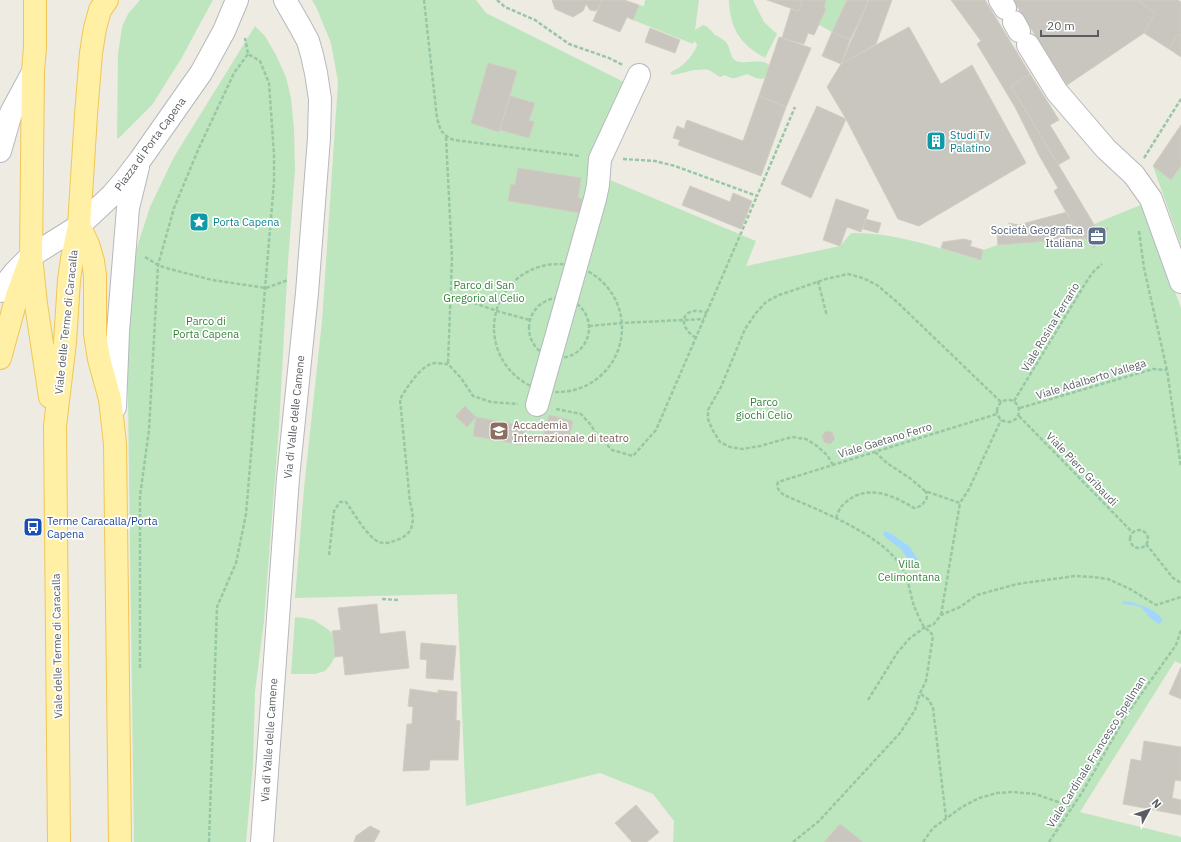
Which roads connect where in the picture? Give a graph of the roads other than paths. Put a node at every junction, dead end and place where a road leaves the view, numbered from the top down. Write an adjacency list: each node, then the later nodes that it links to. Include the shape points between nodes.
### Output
1 (35, 0): 6 (main road)
2 (107, 0): 10 (main road, via 97,18 92,41)
3 (237, 0): 9 (street, Piazza di Porta Capena, via 224,31 201,73)
4 (285, 0): 20 (street, Via di Valle delle Camene, via 312,55 320,99 319,138 307,293 288,478)
5 (1015, 24): 12 (street, via 1057,92 1106,149 1134,175 1151,200)
6 (33, 72): 8 (street, via 11,113); 11 (main road)
7 (639, 75): 15 (street, via 600,159 595,199)
8 (0, 151)
9 (140, 160): 10 (street, Piazza di Porta Capena, via 112,195); 17 (street, Viale delle Terme di Caracalla, via 128,208 116,358)
10 (80, 226): 11 (street, Piazza di Porta Capena); 16 (main road, Viale delle Terme di Caracalla, via 69,280); 17 (main road, Viale delle Terme di Caracalla, via 93,261 95,334 110,398)
11 (31, 256): 13 (street, Piazza di Porta Capena); 14 (main road); 16 (main road, Viale delle Terme di Caracalla)
12 (1181, 282)
13 (0, 292)
14 (0, 358)
15 (537, 405)
16 (55, 426): 18 (main road, Viale delle Terme di Caracalla)
17 (115, 444): 19 (main road, Viale delle Terme di Caracalla)
18 (59, 842)
19 (120, 842)
20 (262, 842)

